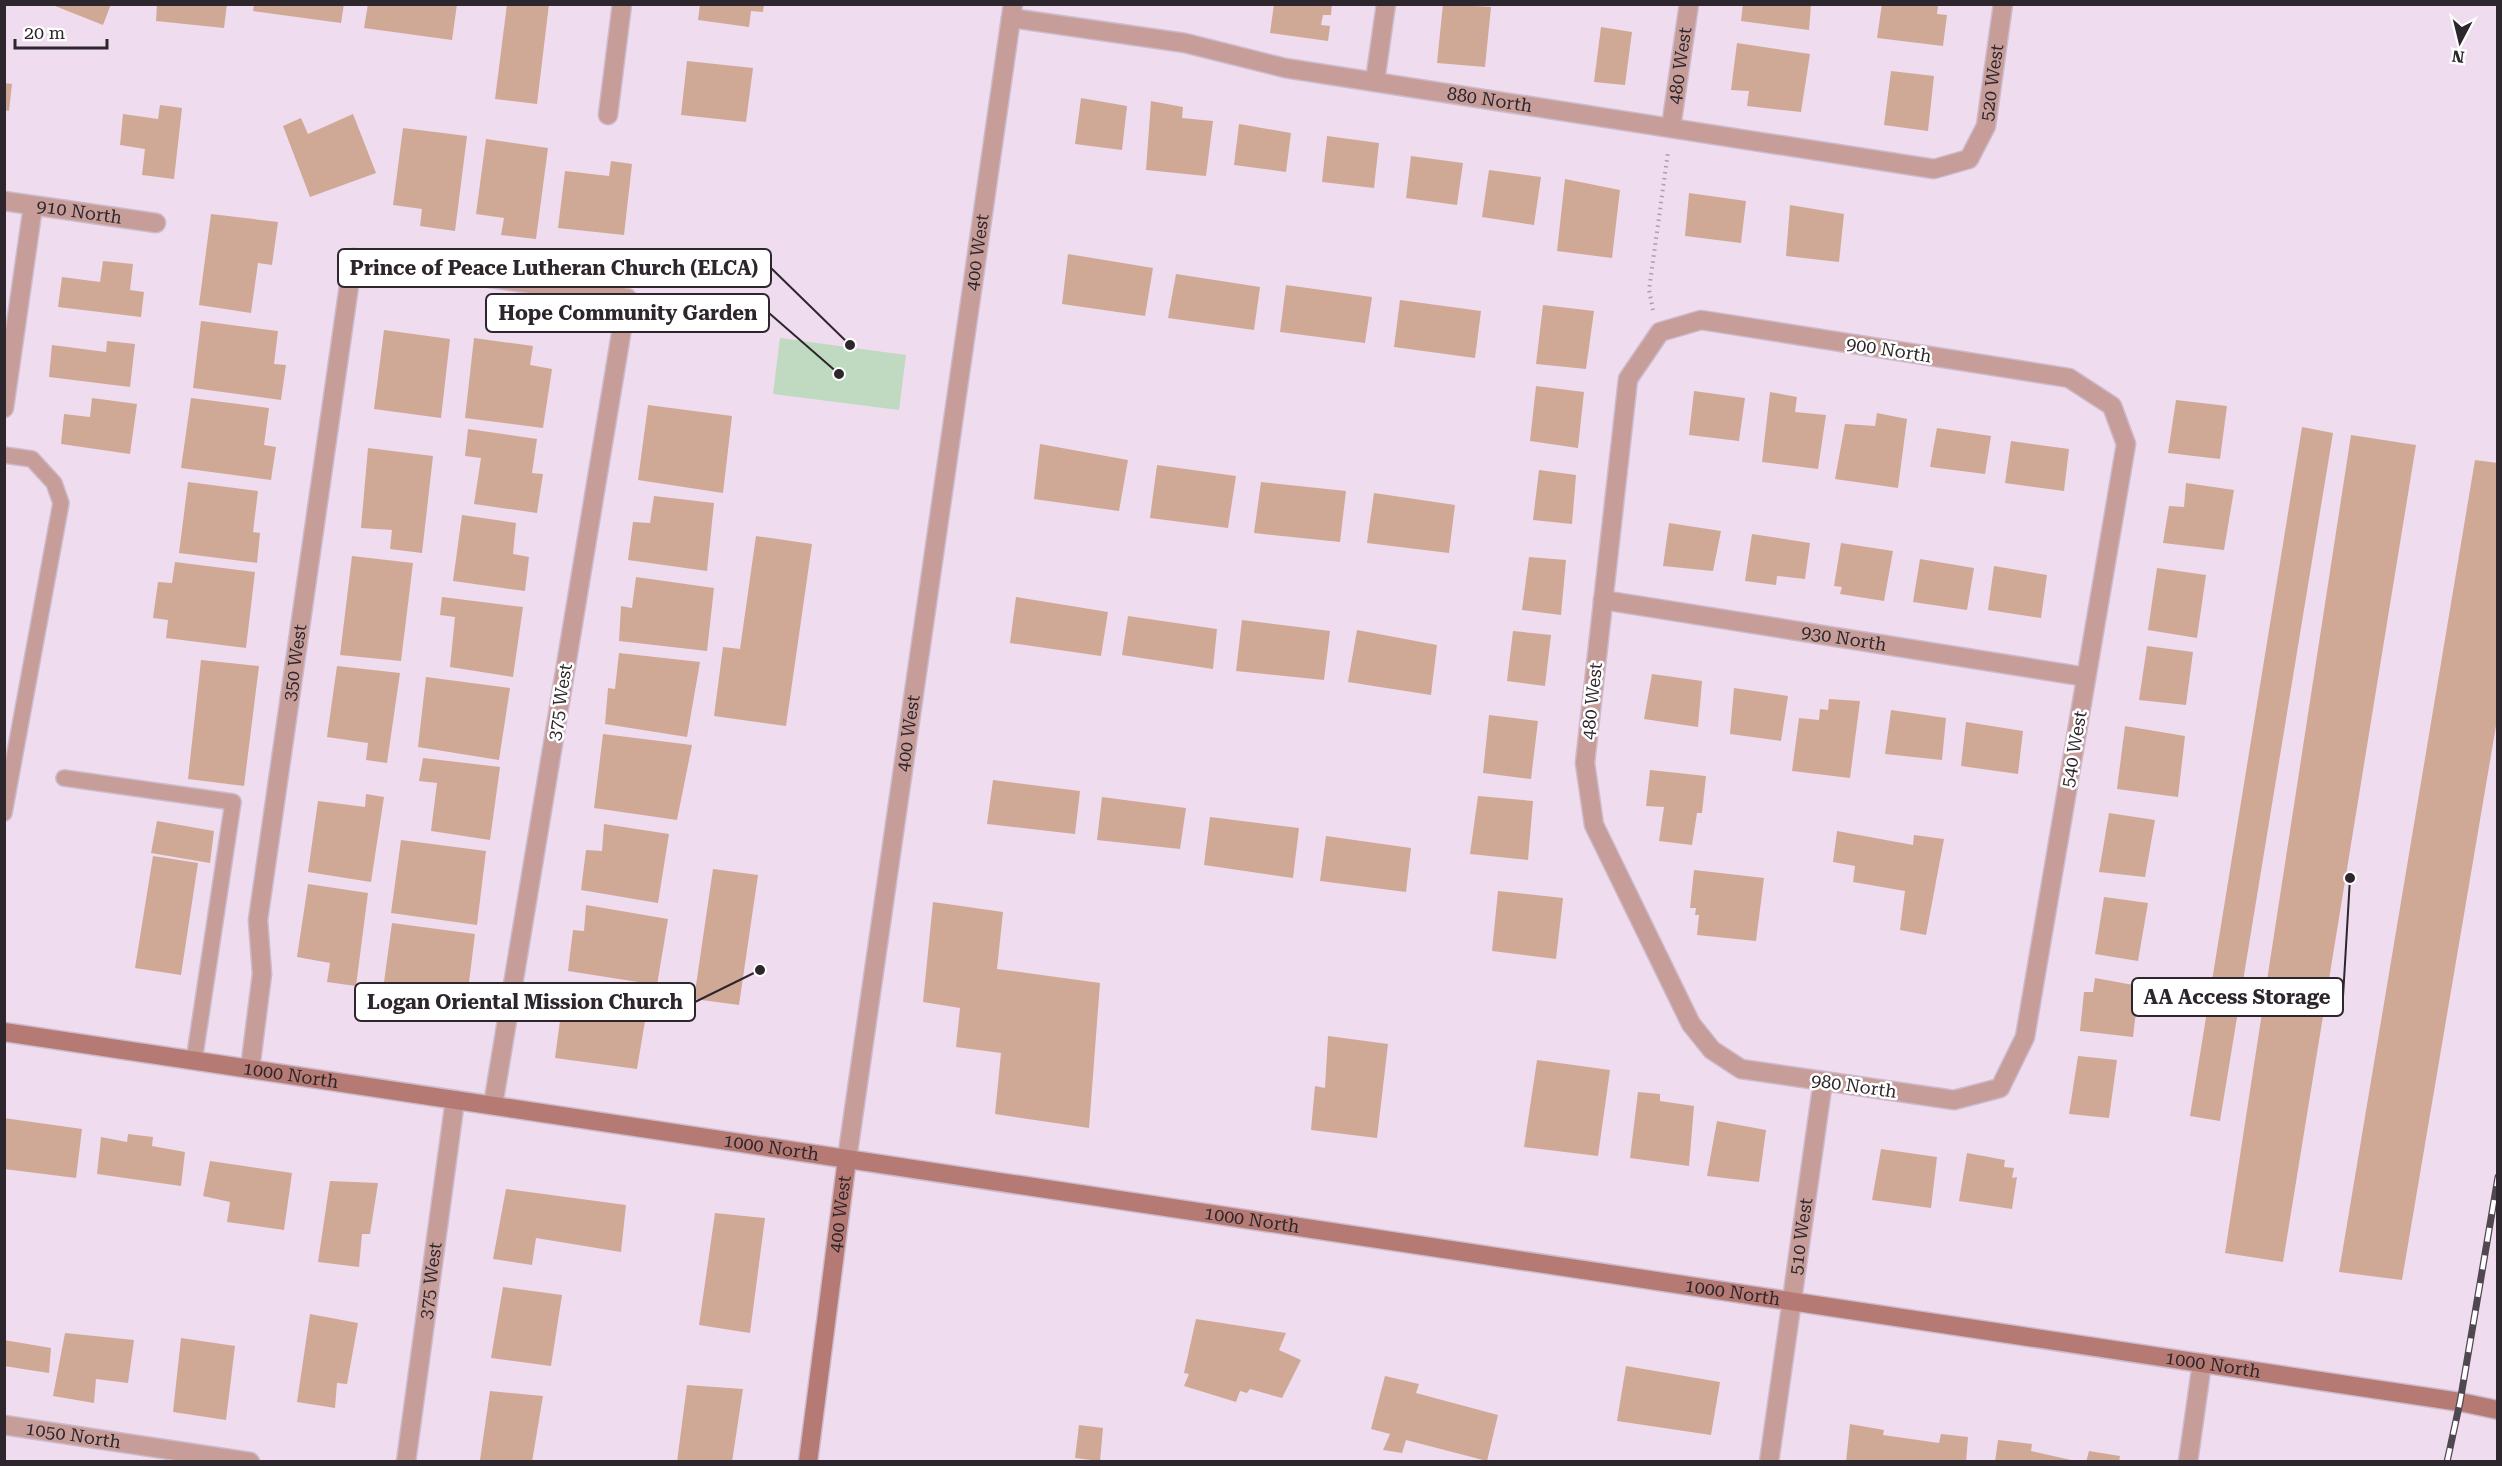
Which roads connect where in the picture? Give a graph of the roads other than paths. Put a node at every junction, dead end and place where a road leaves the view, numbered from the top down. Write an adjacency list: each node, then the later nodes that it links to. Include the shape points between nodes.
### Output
1 (622, 4): 7 (street)
2 (1386, 4): 6 (street)
3 (1689, 4): 8 (street, 480 West)
4 (2003, 4): 9 (street, 520 West, via 1986,126)
5 (1012, 11): 6 (street, 880 North, via 1185,43 1285,68); 30 (street, 400 West)
6 (1375, 81): 8 (street, 880 North)
7 (608, 115)
8 (1671, 127): 9 (street, 880 North, via 1934,169)
9 (1969, 159)
10 (4, 201): 11 (street, 910 North)
11 (33, 206): 12 (street, 910 North); 16 (street)
12 (156, 223)
13 (627, 298): 25 (street, 350 West, via 353,258 258,920 262,974); 29 (street, 375 West)
14 (1657, 324): 15 (street, 900 North, via 1701,320 2069,378); 18 (street, 480 West, via 1628,379)
15 (2112, 406): 19 (street, 540 West, via 2126,444)
16 (4, 408)
17 (4, 455): 21 (lane, via 32,459 54,483 61,503)
18 (1603, 600): 19 (street, 930 North); 23 (street, 480 West, via 1585,763 1594,825 1691,1024)
19 (2086, 677): 27 (street, 540 West, via 2025,1038)
20 (64, 778): 24 (lane, via 233,802)
21 (4, 813)
22 (4, 1032): 24 (street, 1000 North)
23 (1712, 1050): 26 (street, 980 North, via 1741,1069)
24 (195, 1061): 25 (street, 1000 North)
25 (250, 1069): 28 (street, 1000 North)
26 (1823, 1081): 27 (street, 980 North, via 1954,1100); 31 (street, 510 West)
27 (2000, 1088)
28 (455, 1100): 29 (street, 1000 North); 36 (street, 375 West)
29 (493, 1106): 30 (street, 1000 North)
30 (847, 1159): 31 (street, 1000 North); 37 (street, 400 West)
31 (1792, 1301): 32 (street, 1000 North); 38 (street, 510 West)
32 (2202, 1363): 33 (street, 1000 North); 39 (street)
33 (2498, 1410)
34 (4, 1425): 35 (street, 1050 North)
35 (250, 1461)
36 (406, 1461)
37 (808, 1461)
38 (1769, 1461)
39 (2188, 1461)

